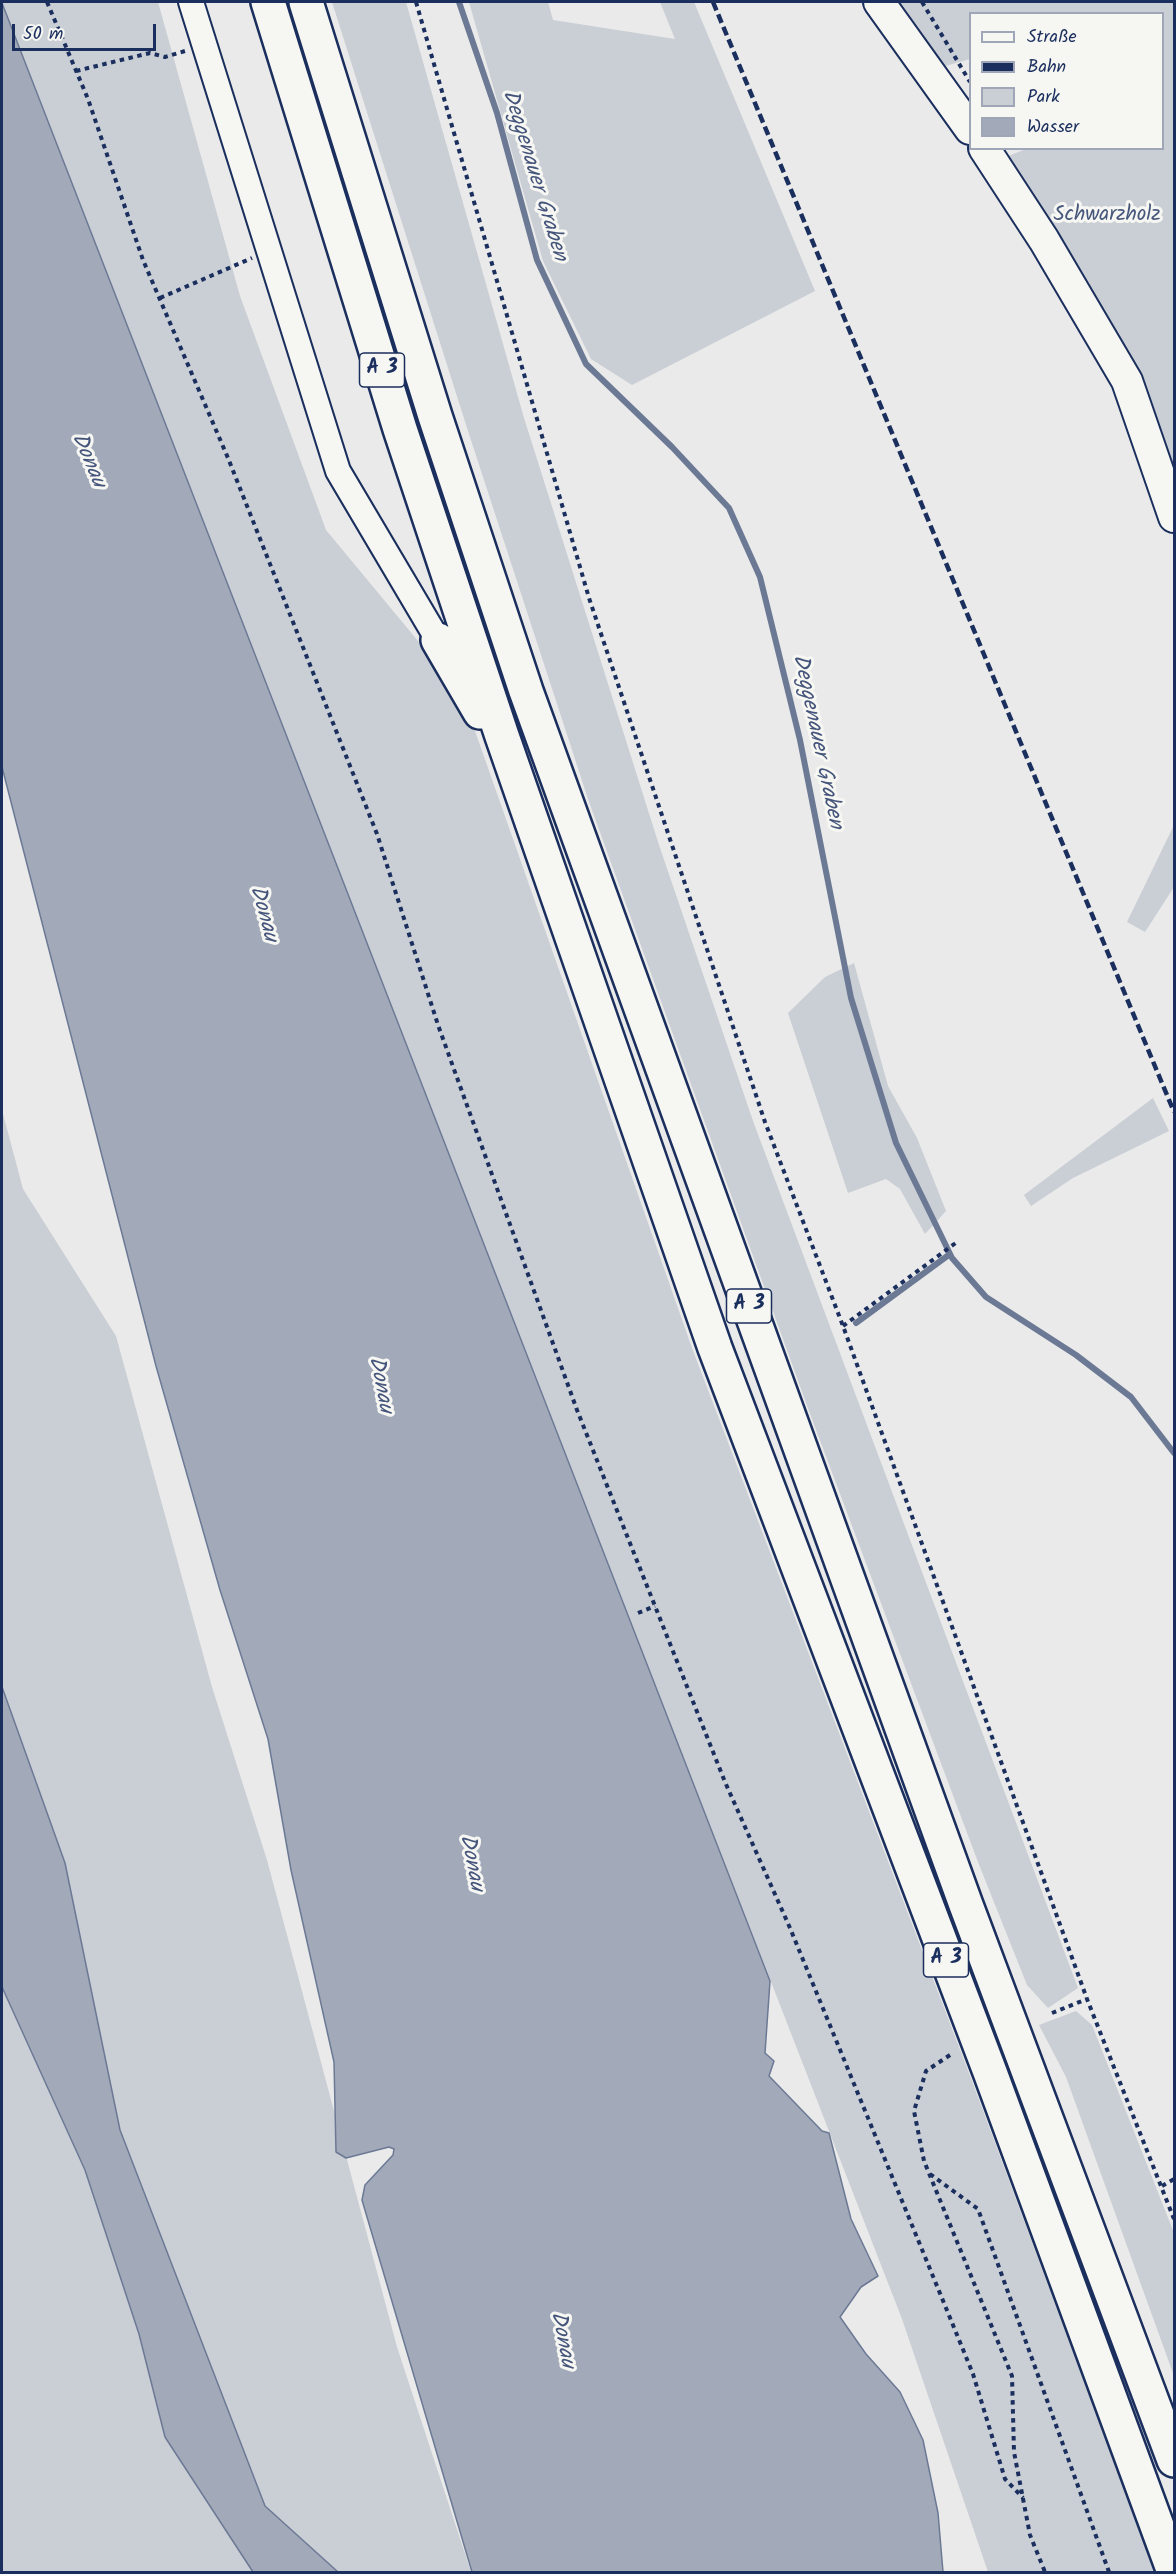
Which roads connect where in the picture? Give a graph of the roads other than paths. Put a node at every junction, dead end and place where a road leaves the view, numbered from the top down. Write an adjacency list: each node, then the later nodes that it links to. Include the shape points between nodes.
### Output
1 (191, 2): 8 (lane, via 338,471)
2 (268, 2): 9 (highway, A 3, via 400,429)
3 (306, 2): 10 (highway, A 3, via 435,416 526,691 966,1905)
4 (879, 2): 5 (main road)
5 (969, 128)
6 (988, 155): 7 (main road, via 1044,240 1127,381)
7 (1174, 517)
8 (438, 640): 9 (highway, via 476,708)
9 (502, 736): 11 (highway, A 3, via 715,1348 990,2072)
10 (1174, 2460)
11 (1174, 2572)

